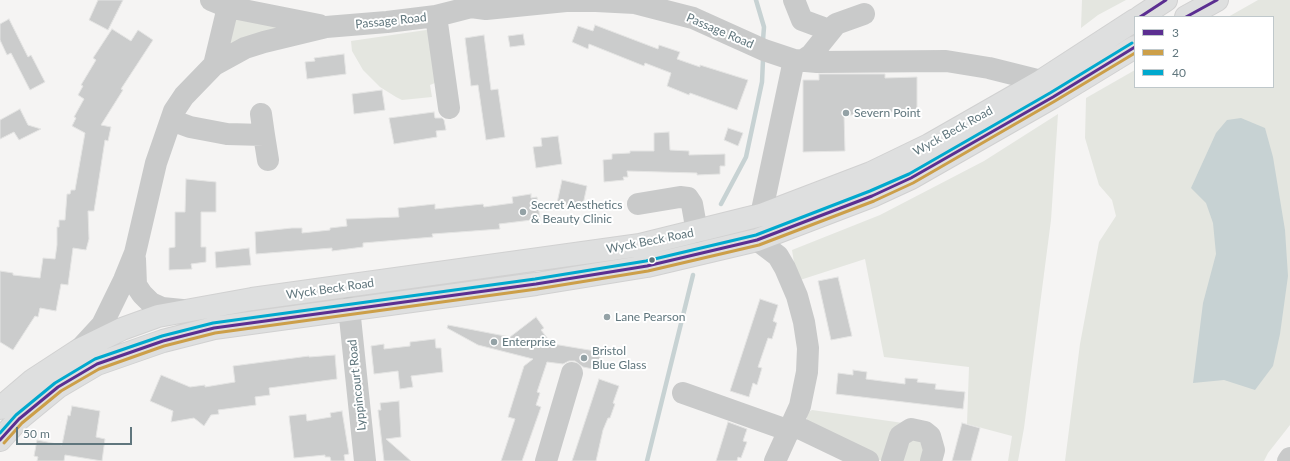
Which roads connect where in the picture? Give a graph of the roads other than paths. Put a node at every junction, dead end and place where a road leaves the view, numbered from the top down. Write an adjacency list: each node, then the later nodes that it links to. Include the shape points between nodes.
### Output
1 (595, 0): 5 (street, Passage Road, via 486,9); 15 (street, Passage Road, via 635,3 693,18 764,50)
2 (794, 0): 13 (street, via 802,20)
3 (1166, 0): 9 (main road)
4 (1217, 0): 10 (main road)
5 (477, 2): 8 (street, Passage Road)
6 (220, 3): 12 (street, Passage Road); 17 (street)
7 (864, 14): 13 (street, via 836,24)
8 (436, 16): 12 (street, Passage Road); 19 (street)
9 (1142, 16)
10 (1188, 16)
11 (1134, 21): 18 (main road, Wyck Beck Road, via 1100,43)
12 (326, 27): 17 (street, Passage Road, via 245,48)
13 (829, 30): 15 (street, via 811,55); 16 (street, via 831,54)
14 (1134, 48): 18 (main road, Wyck Beck Road, via 1103,67)
15 (798, 60): 16 (street, Passage Road); 25 (street)
16 (835, 63): 18 (street, Passage Road, via 858,68 946,61 989,68)
17 (214, 65): 21 (street, Passage Road, via 184,96)
18 (1049, 84): 25 (main road, Wyck Beck Road, via 871,173); 27 (main road, Wyck Beck Road, via 911,178)
19 (443, 95)
20 (261, 114): 22 (street)
21 (170, 120): 22 (street, via 190,127 227,134); 28 (street, Passage Road, via 156,163)
22 (264, 135): 23 (street)
23 (268, 160)
24 (638, 205): 26 (street, via 680,197 688,198 692,204)
25 (761, 215): 26 (main road, Wyck Beck Road)
26 (697, 232): 30 (main road, Wyck Beck Road, via 640,245)
27 (757, 240): 29 (main road, Wyck Beck Road, via 647,266 536,284); 36 (street, via 778,256 785,268 804,322 808,348 804,392)
28 (135, 253): 30 (street, Passage Road, via 136,285 142,294 151,303 162,308); 32 (street, Passage Road, via 108,315 90,340)
29 (349, 308): 37 (main road, Wyck Beck Road, via 214,328 163,341 97,364 58,386); 39 (street, Lyppincourt Road)
30 (182, 310): 31 (main road, Wyck Beck Road)
31 (122, 329): 32 (main road, Passage Road)
32 (79, 350): 35 (main road, Passage Road, via 33,380)
33 (572, 374): 40 (street)
34 (684, 393): 36 (street)
35 (0, 408)
36 (791, 428): 41 (street); 42 (street)
37 (0, 440)
38 (1290, 458): 45 (street)
39 (365, 461)
40 (546, 461)
41 (775, 461)
42 (868, 461)
43 (892, 461): 44 (street, via 900,436 912,429 930,436 934,450)
44 (931, 461)
45 (1288, 461)

